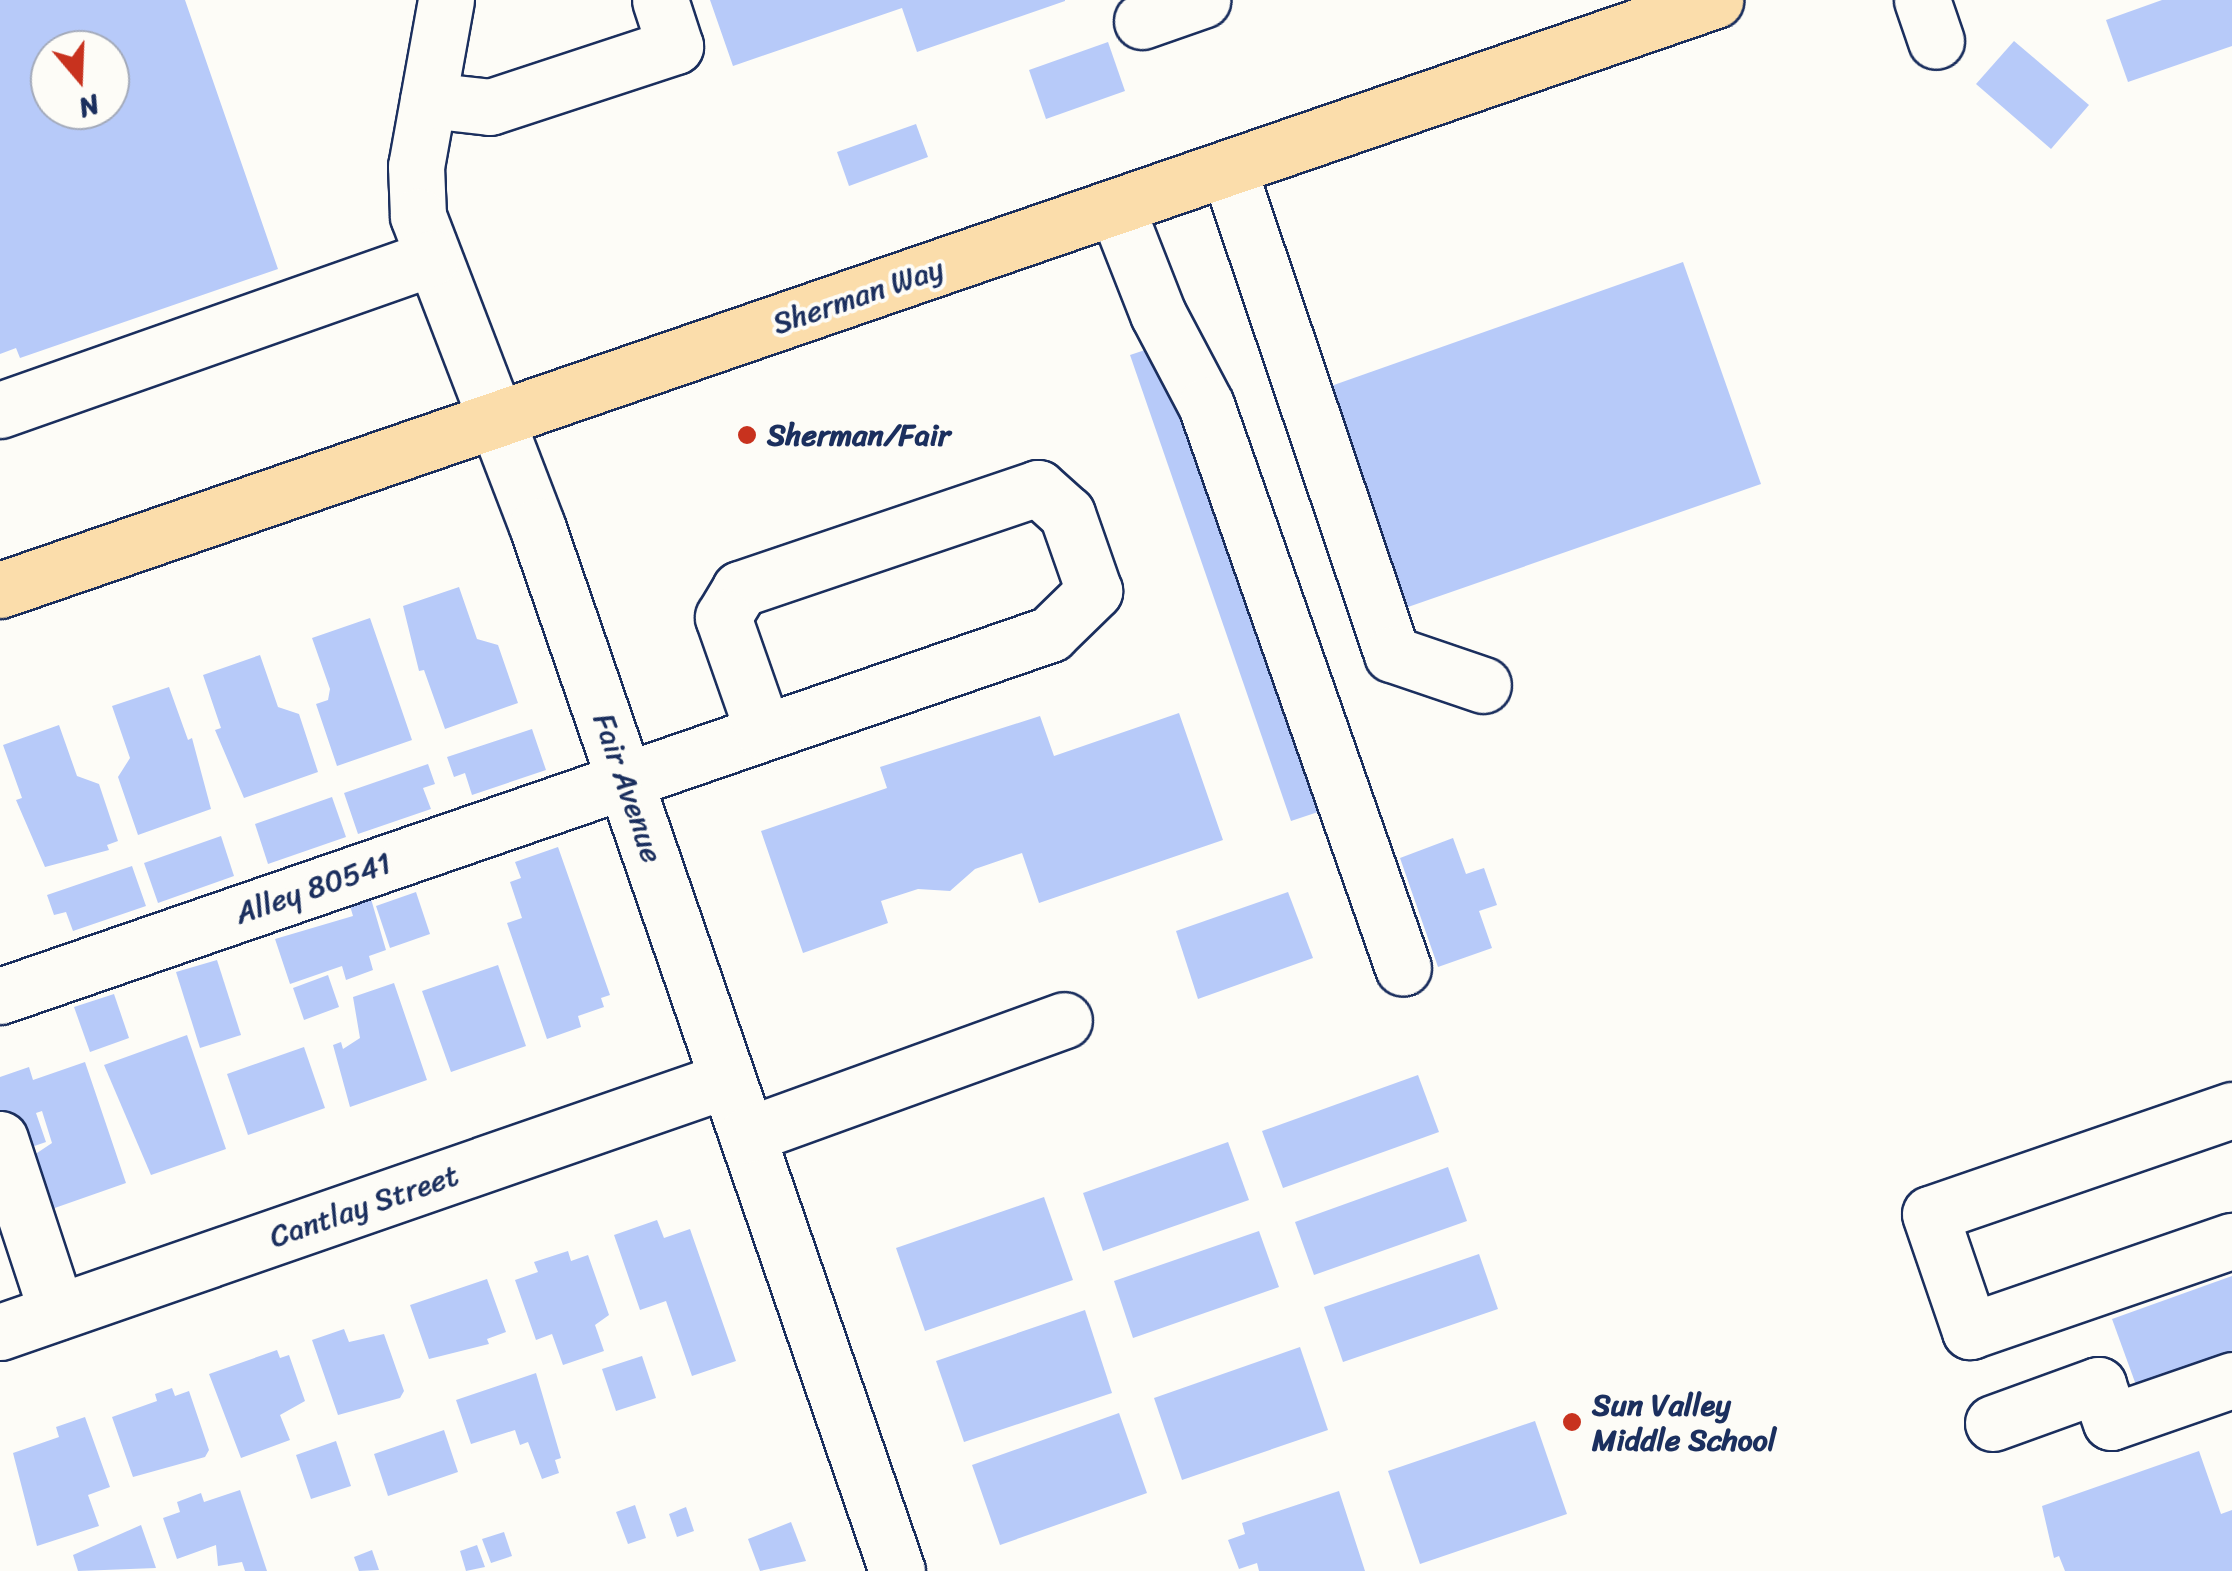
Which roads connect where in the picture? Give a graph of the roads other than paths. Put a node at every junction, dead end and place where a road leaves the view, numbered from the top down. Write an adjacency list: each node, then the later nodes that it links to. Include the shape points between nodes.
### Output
1 (446, 0): 7 (street, Fair Avenue)
2 (660, 0): 7 (street, via 675,46 490,108)
3 (1202, 0): 6 (street)
4 (1714, 0): 5 (main road, Sherman Way)
5 (1619, 16): 8 (main road, Sherman Way)
6 (1142, 20)
7 (428, 100): 10 (street, Fair Avenue, via 416,166 418,216)
8 (1228, 168): 9 (main road, Sherman Way); 14 (street, via 1392,654)
9 (1116, 207): 12 (main road, Sherman Way); 17 (street, via 1158,314 1206,405)
10 (431, 258): 11 (street); 12 (street, Fair Avenue)
11 (0, 410)
12 (494, 419): 13 (main road, Sherman Way); 16 (street, Fair Avenue)
13 (0, 590)
14 (1483, 685)
15 (763, 731): 15 (street, Alley 80541, via 1050,634 1094,591 1067,514 1038,488 740,588 722,616); 16 (street, Alley 80541)
16 (626, 780): 18 (street, Alley 80541); 20 (street, Fair Avenue)
17 (1403, 968)
18 (0, 996)
19 (1064, 1020): 22 (street)
20 (728, 1080): 22 (street, Fair Avenue); 25 (street, Cantlay Street)
21 (2232, 1110): 24 (street, via 1930,1214 1970,1331)
22 (747, 1136): 29 (street, Fair Avenue)
23 (0, 1139): 25 (street)
24 (2232, 1241)
25 (58, 1312): 26 (street, Cantlay Street)
26 (0, 1332)
27 (2232, 1380): 28 (street, via 2110,1422 2098,1386)
28 (1992, 1422)
29 (897, 1571)

